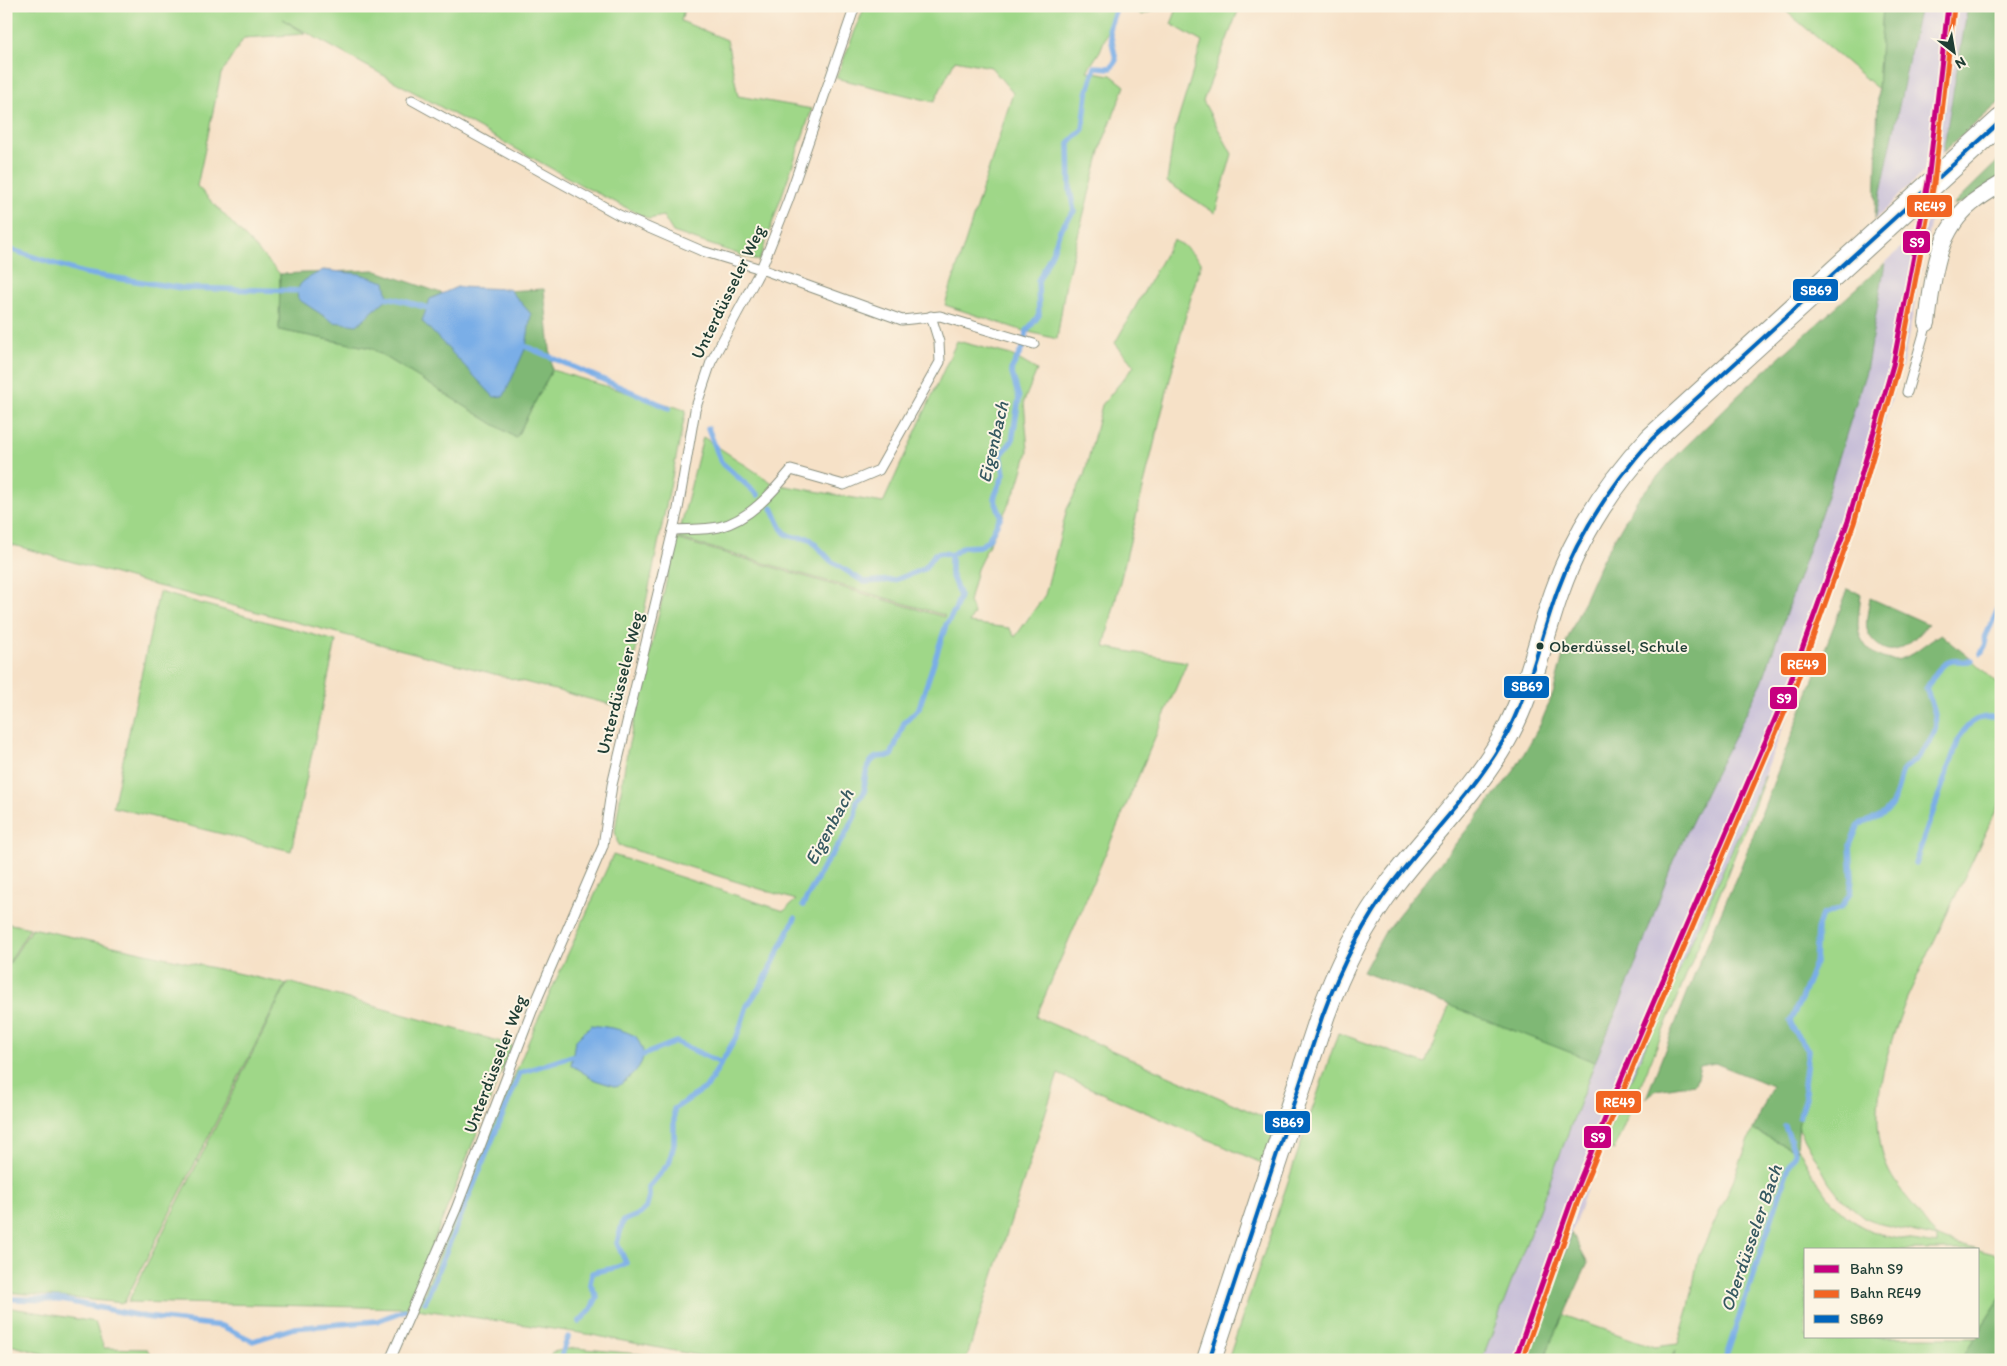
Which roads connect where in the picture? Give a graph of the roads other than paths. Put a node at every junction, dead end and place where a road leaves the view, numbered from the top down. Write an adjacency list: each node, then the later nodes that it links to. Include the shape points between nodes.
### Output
1 (855, 6): 5 (lane, Unterdüsseler Weg, via 788,201)
2 (412, 100): 5 (lane, via 619,215 702,251)
3 (2001, 121): 12 (street, via 1652,440 1599,505 1564,573 1526,695 1503,742 1458,805 1379,902 1338,975)
4 (2001, 184): 7 (street, via 1971,204 1946,235 1936,260)
5 (761, 269): 6 (lane, via 902,320); 10 (lane, Unterdüsseler Weg, via 711,362 695,410)
6 (931, 316): 8 (lane); 10 (lane, via 939,342 940,362 879,470 844,485 791,470 776,488 741,518 719,527)
7 (1928, 323): 9 (lane)
8 (1034, 344)
9 (1907, 392)
10 (673, 530): 11 (lane, Unterdüsseler Weg, via 612,785 603,846 532,1012 456,1209)
11 (390, 1360)
12 (1208, 1360)

